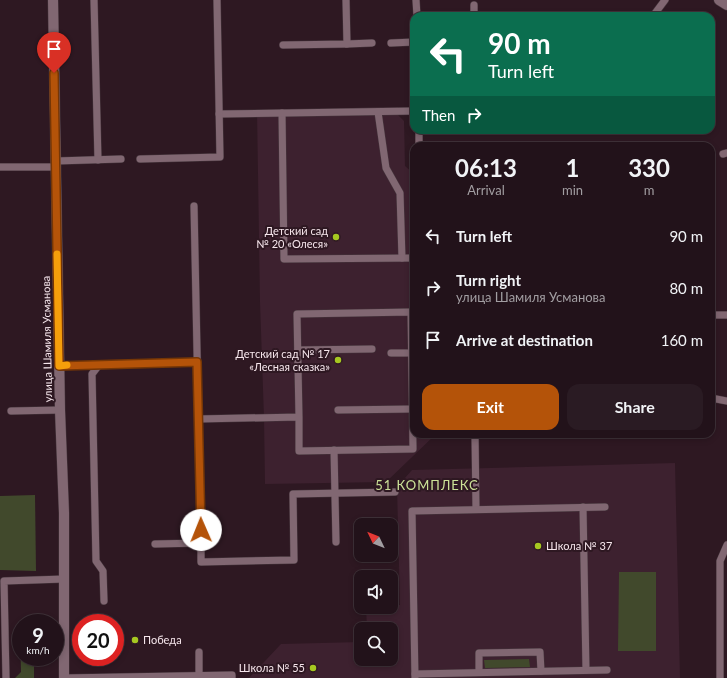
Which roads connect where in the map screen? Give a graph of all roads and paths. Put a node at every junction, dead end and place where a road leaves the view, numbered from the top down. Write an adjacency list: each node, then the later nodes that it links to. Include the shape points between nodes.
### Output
1 (53, 0): 25 (street, улица Шамиля Усманова)
2 (94, 0): 24 (lane)
3 (217, 0): 21 (lane)
4 (346, 0): 16 (lane)
5 (416, 0): 10 (lane)
6 (665, 0): 12 (lane)
7 (719, 0): 9 (street)
8 (474, 4): 11 (lane)
9 (727, 5)
10 (417, 12)
11 (474, 12)
12 (656, 12)
13 (410, 42): 15 (lane)
14 (372, 43): 16 (lane)
15 (391, 43)
16 (347, 44): 17 (lane)
17 (284, 45)
18 (410, 111): 19 (lane)
19 (378, 112): 20 (lane); 28 (lane, via 386,168 400,193)
20 (282, 113): 21 (lane); 28 (lane, via 284,259)
21 (219, 114): 23 (lane, via 220,157)
22 (121, 159): 24 (lane)
23 (140, 159)
24 (98, 160): 25 (lane)
25 (56, 164): 26 (lane); 39 (street, улица Шамиля Усманова)
26 (0, 167)
27 (194, 206): 37 (lane)
28 (402, 258): 29 (lane)
29 (410, 258)
30 (410, 312): 34 (lane, via 297,314)
31 (715, 315): 32 (lane)
32 (727, 315)
33 (372, 349): 34 (lane)
34 (298, 350): 46 (lane)
35 (392, 353): 36 (lane)
36 (410, 353)
37 (197, 362): 38 (lane); 47 (lane)
38 (99, 365): 39 (lane); 61 (lane, via 92,374 96,561 103,571)
39 (59, 366): 43 (street, улица Шамиля Усманова)
40 (715, 399): 41 (lane)
41 (727, 401)
42 (410, 409): 44 (lane)
43 (60, 410): 45 (lane); 60 (street, улица Шамиля Усманова)
44 (338, 410)
45 (11, 411)
46 (299, 417): 47 (lane); 50 (lane, via 300,451)
47 (198, 419): 57 (lane)
48 (413, 438): 50 (lane, via 413,449)
49 (475, 438): 55 (lane)
50 (334, 450): 52 (lane)
51 (395, 492): 52 (lane)
52 (335, 493): 56 (lane); 57 (lane, via 292,494 294,560 201,562)
53 (583, 507): 54 (lane); 55 (lane); 63 (lane)
54 (605, 507)
55 (476, 509): 69 (lane, via 412,511)
56 (336, 542)
57 (201, 543): 58 (lane)
58 (155, 544)
59 (727, 545): 72 (lane, via 720,561)
60 (64, 580): 67 (lane, via 4,582); 70 (street, улица Шамиля Усманова)
61 (104, 601)
62 (199, 652): 68 (lane)
63 (586, 670): 64 (lane); 65 (lane)
64 (607, 670)
65 (540, 671): 66 (lane); 66 (lane, via 540,652 478,653)
66 (479, 672): 69 (lane)
67 (4, 674)
68 (199, 675): 70 (lane); 71 (lane, via 232,675)
69 (415, 676)
70 (64, 678)
71 (232, 678)
72 (720, 678)

